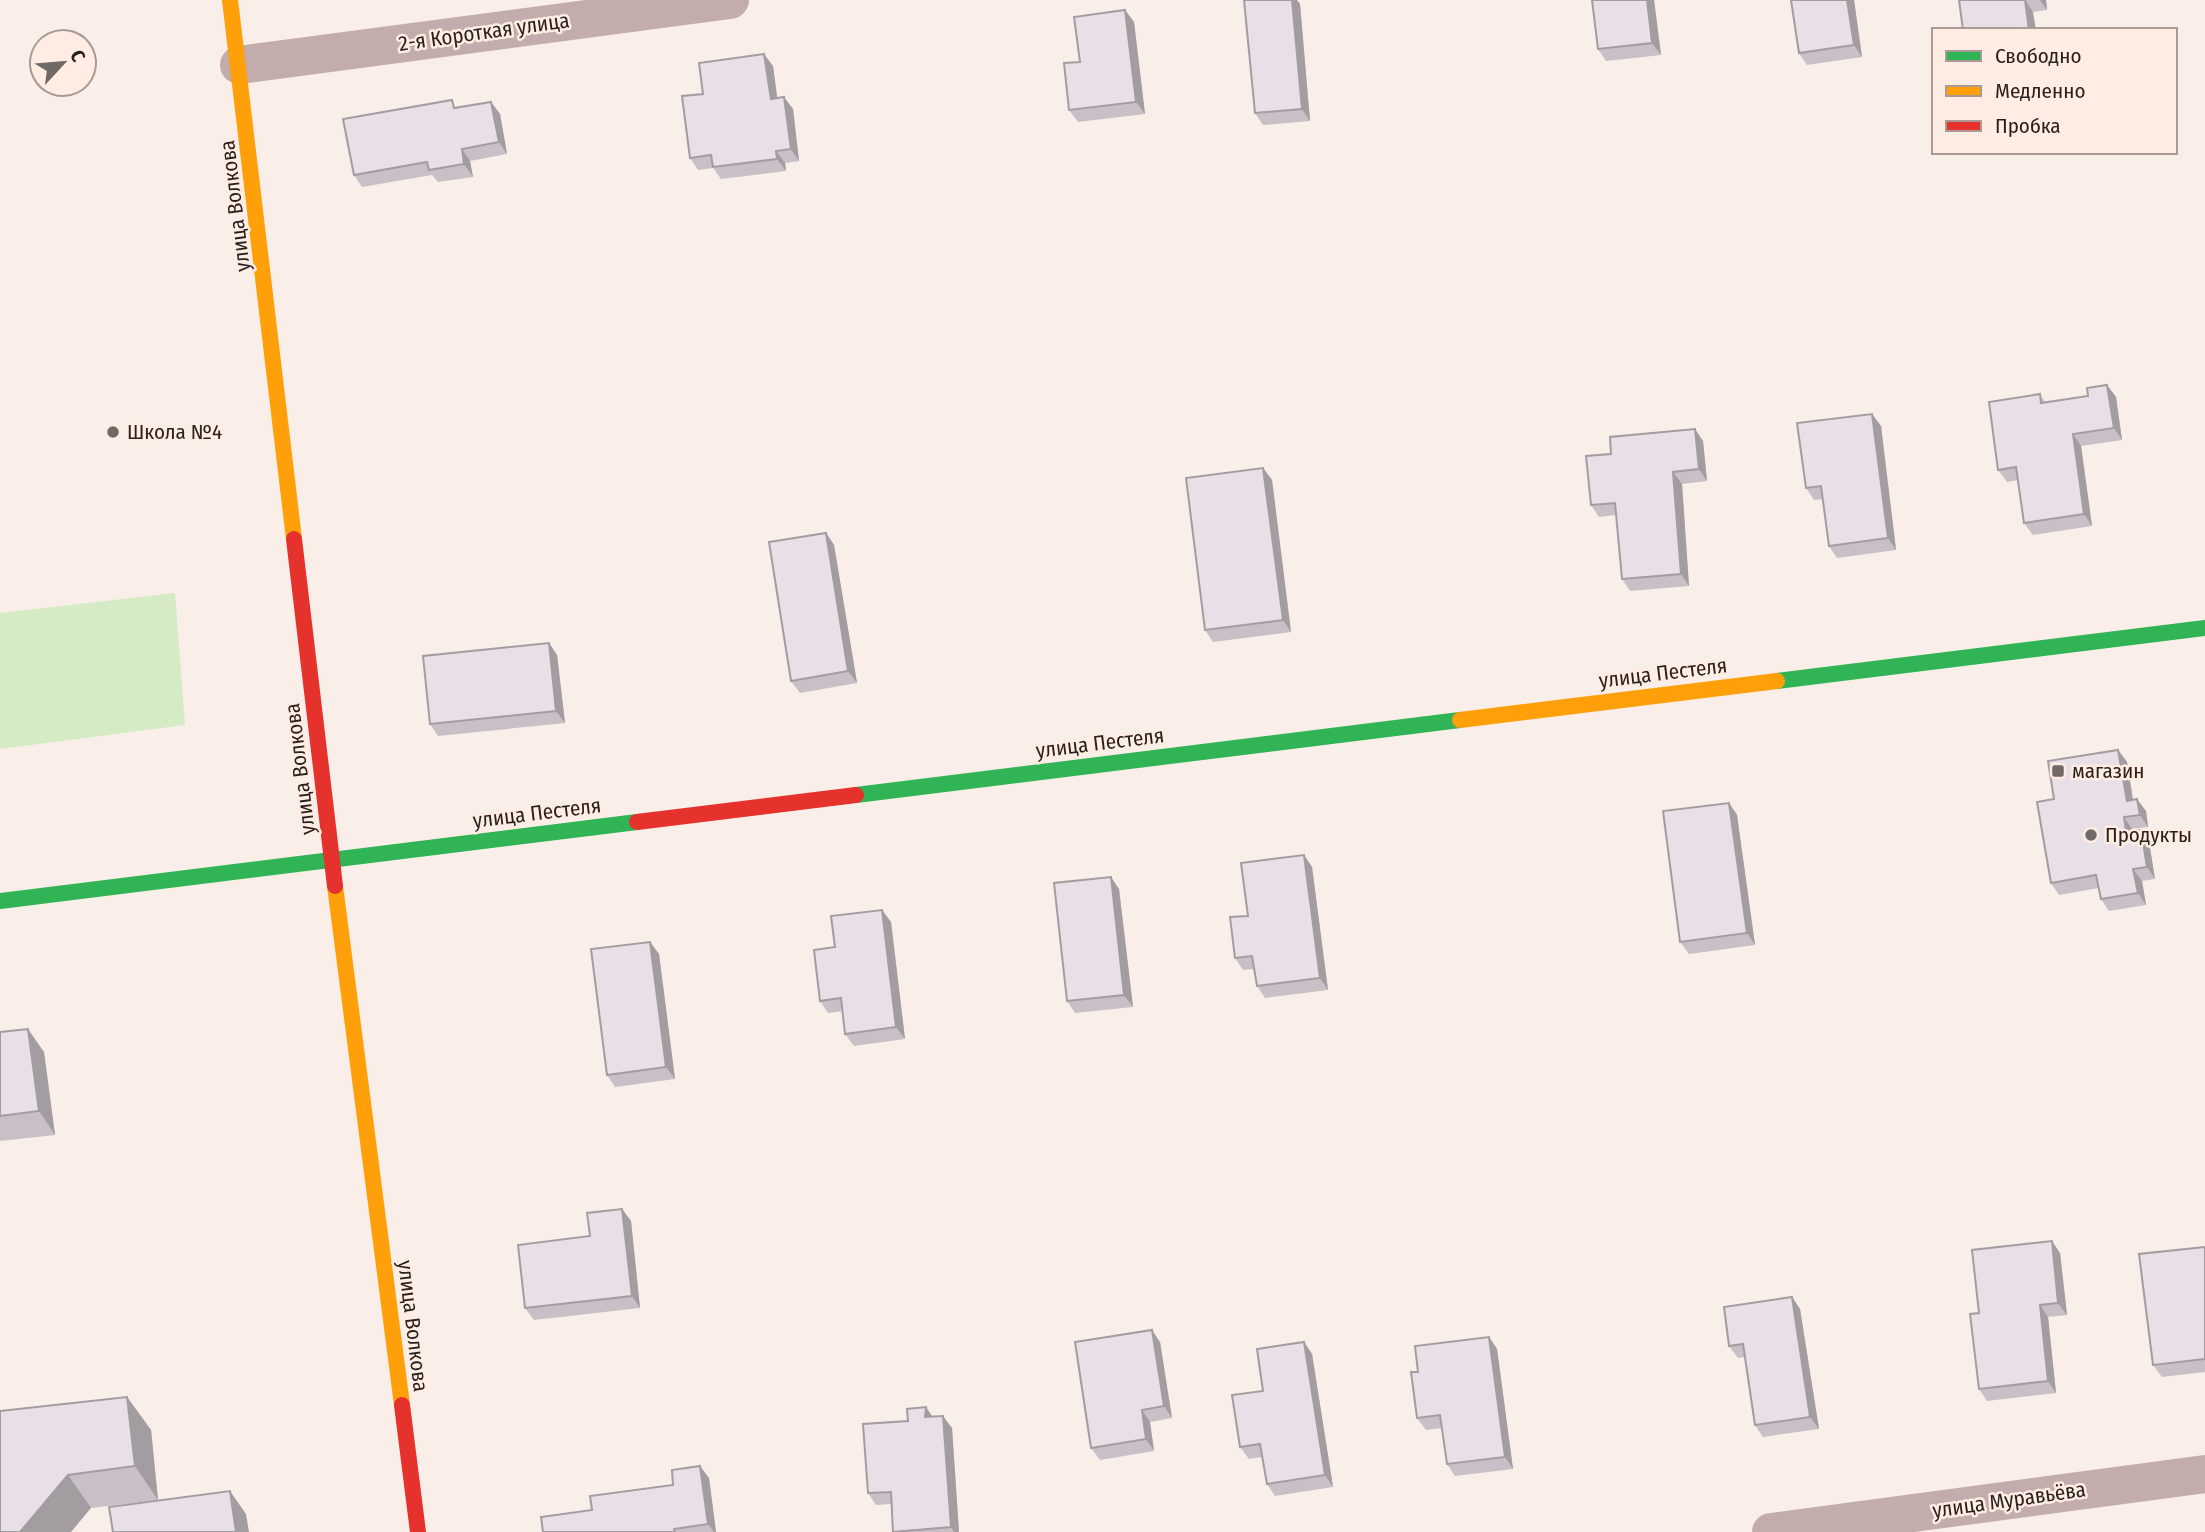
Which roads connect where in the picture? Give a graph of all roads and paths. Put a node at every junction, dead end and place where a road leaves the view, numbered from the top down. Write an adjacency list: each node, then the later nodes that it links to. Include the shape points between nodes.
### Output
1 (230, 0): 3 (street, улица Волкова)
2 (730, 0): 3 (street, 2-я Короткая улица)
3 (239, 65): 5 (street, улица Волкова)
4 (2205, 628): 5 (street, улица Пестеля)
5 (332, 860): 6 (street, улица Пестеля); 8 (street, улица Волкова)
6 (0, 901)
7 (2205, 1474): 9 (street, улица Муравьёва)
8 (418, 1532)
9 (1771, 1532)

